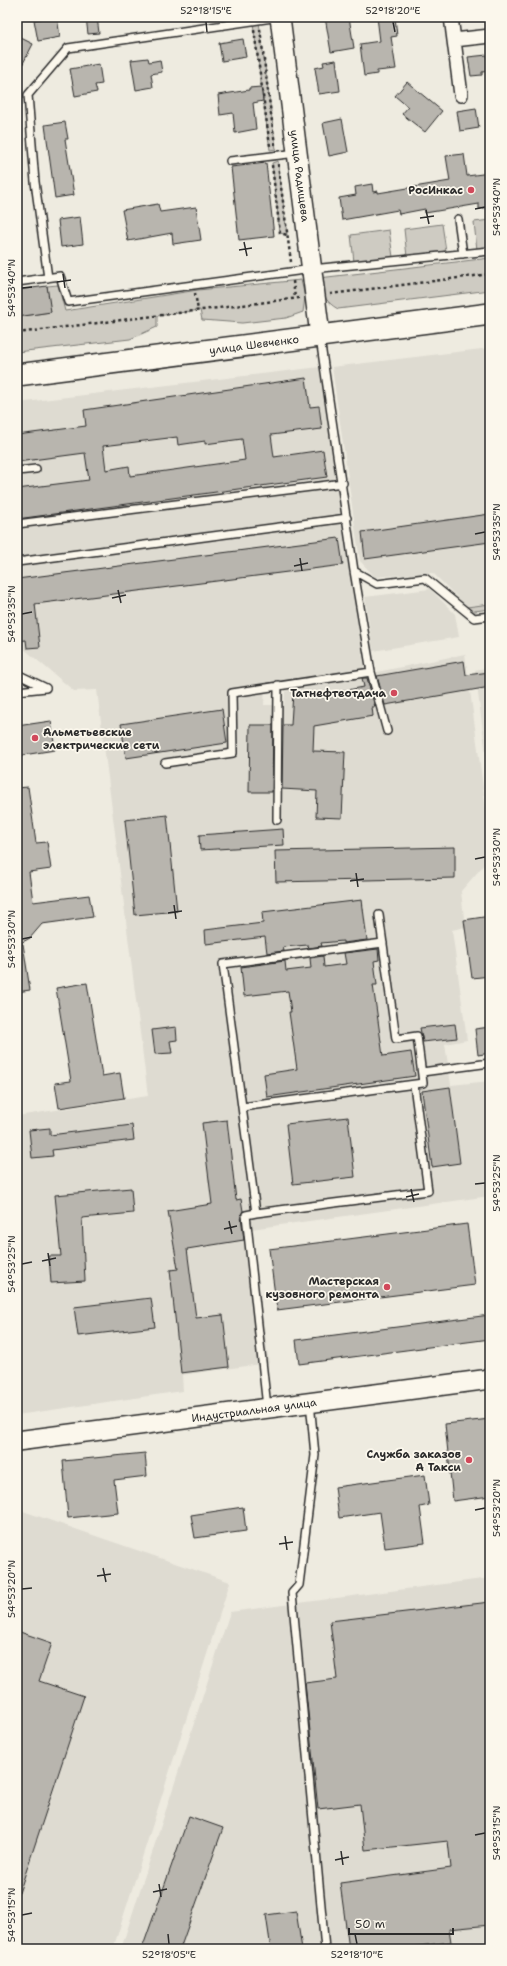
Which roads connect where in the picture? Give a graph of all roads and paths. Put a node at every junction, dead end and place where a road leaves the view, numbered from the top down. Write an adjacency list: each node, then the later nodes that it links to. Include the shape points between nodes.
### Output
1 (280, 17): 3 (lane); 7 (street, улица Радищева)
2 (451, 17): 5 (street)
3 (256, 20): 8 (path); 8 (path); 15 (lane, via 68,48 28,95)
4 (490, 36): 5 (street)
5 (454, 40): 6 (street)
6 (462, 95)
7 (297, 153): 8 (lane); 13 (street, улица Радищева)
8 (275, 157): 8 (path, via 287,235 280,233 272,163); 9 (lane)
9 (230, 161)
10 (458, 219): 12 (lane)
11 (490, 251): 12 (lane)
12 (463, 254): 13 (lane)
13 (312, 269): 17 (lane); 23 (street, улица Радищева)
14 (490, 274): 18 (path)
15 (48, 278): 16 (lane); 17 (lane, via 60,276 68,302)
16 (17, 282)
17 (193, 285): 20 (path)
18 (336, 293)
19 (295, 298): 20 (path)
20 (198, 310): 22 (path)
21 (490, 314): 23 (main road, улица Шевченко)
22 (17, 333)
23 (320, 335): 24 (main road, улица Шевченко); 27 (lane)
24 (17, 374)
25 (36, 470): 26 (lane)
26 (17, 471)
27 (342, 483): 28 (lane); 29 (lane)
28 (347, 518): 30 (lane); 31 (lane)
29 (17, 524)
30 (17, 562)
31 (354, 571): 32 (lane, via 377,584 425,578 474,618); 33 (lane)
32 (490, 616)
33 (371, 672): 35 (lane); 37 (lane)
34 (17, 674): 36 (lane, via 46,688)
35 (278, 685): 38 (lane, via 232,693 233,753); 39 (lane)
36 (17, 691)
37 (387, 731)
38 (165, 763)
39 (277, 820)
40 (379, 914): 41 (lane)
41 (383, 943): 43 (lane, via 396,1039 417,1036); 45 (lane, via 223,964)
42 (490, 1063): 43 (lane)
43 (422, 1072): 44 (lane, via 423,1083)
44 (414, 1084): 45 (lane); 46 (lane, via 428,1191)
45 (242, 1107): 46 (lane)
46 (256, 1213): 49 (lane, via 246,1215)
47 (490, 1379): 48 (street, Индустриальная улица)
48 (310, 1402): 49 (street, Индустриальная улица); 51 (lane, via 314,1454 299,1585 292,1593)
49 (267, 1408): 50 (street, Индустриальная улица)
50 (17, 1441)
51 (325, 1949)

